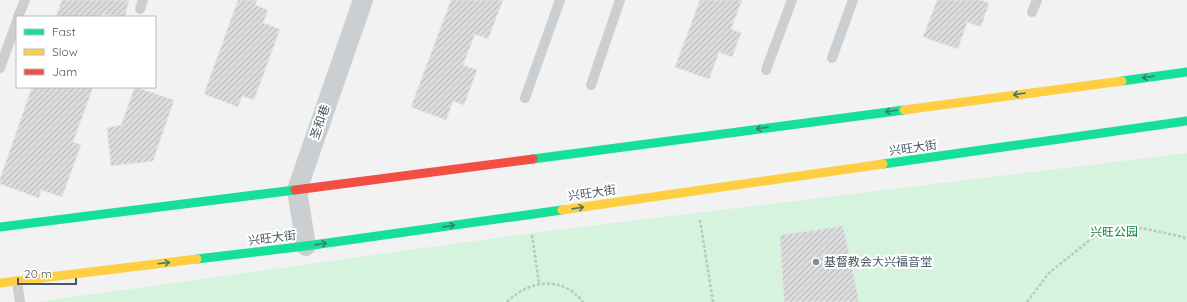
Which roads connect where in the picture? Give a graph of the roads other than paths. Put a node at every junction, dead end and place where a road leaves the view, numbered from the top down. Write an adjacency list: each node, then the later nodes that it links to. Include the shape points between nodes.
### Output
1 (25, 0): 9 (lane)
2 (363, 0): 18 (street, 圣和巷)
3 (560, 0): 16 (lane)
4 (620, 0): 15 (lane)
5 (792, 0): 13 (lane)
6 (853, 0): 11 (lane)
7 (1036, 0): 8 (lane)
8 (1032, 12)
9 (18, 16)
10 (16, 24): 12 (lane)
11 (832, 58)
12 (0, 68)
13 (766, 70)
14 (1187, 72): 18 (main road, one-way to 18)
15 (591, 85)
16 (525, 98)
17 (1187, 121): 20 (main road, 兴旺大街, one-way to 17)
18 (297, 190): 19 (main road); 20 (street, 圣和巷)
19 (0, 227)
20 (306, 246): 21 (main road, 兴旺大街, one-way to 20)
21 (17, 281): 22 (main road, 兴旺大街); 23 (lane)
22 (0, 283)
23 (20, 302)

